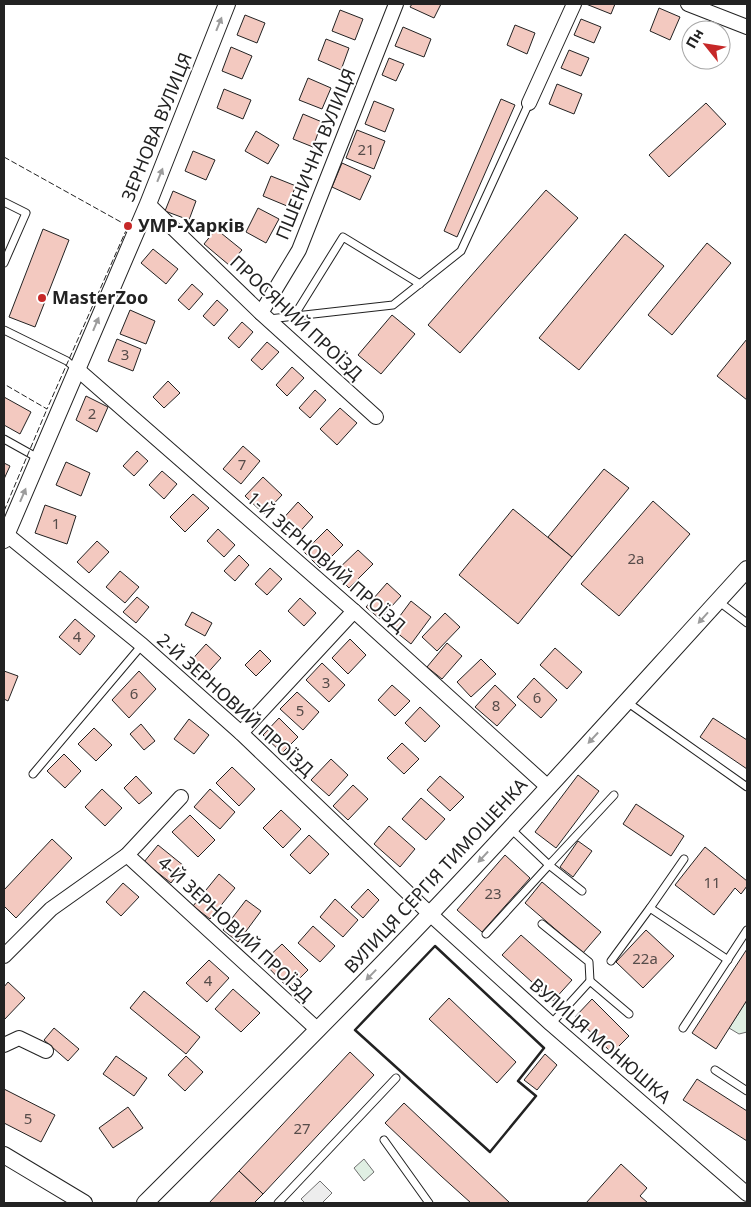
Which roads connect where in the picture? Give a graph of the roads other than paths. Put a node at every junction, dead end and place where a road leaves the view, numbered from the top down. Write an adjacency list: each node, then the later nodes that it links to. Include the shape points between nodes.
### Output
1 (227, 4): 8 (street, ЗЕРНОВА ВУЛИЦЯ, one-way to 1)
2 (396, 4): 11 (street, ПШЕНИЧНА ВУЛИЦЯ, via 299,250)
3 (574, 4): 6 (street)
4 (688, 4): 5 (street)
5 (747, 27)
6 (529, 103): 10 (lane, via 461,251)
7 (4, 202): 9 (lane, via 26,213)
8 (148, 204): 11 (street, ПРОСЯНИЙ ПРОЇЗД); 14 (street, ЗЕРНОВА ВУЛИЦЯ, one-way to 8)
9 (4, 263)
10 (420, 284): 12 (lane, via 394,306); 12 (lane, via 342,237)
11 (265, 316): 12 (lane); 15 (street, ПРОСЯНИЙ ПРОЇЗД)
12 (294, 316)
13 (4, 330): 14 (lane)
14 (77, 369): 17 (street, ЗЕРНОВА ВУЛИЦЯ); 21 (street, 1-Й ЗЕРНОВИЙ ПРОЇЗД)
15 (376, 417)
16 (4, 439): 17 (lane)
17 (39, 458): 18 (street, ЗЕРНОВА ВУЛИЦЯ, one-way to 17)
18 (5, 537): 23 (street, 2-Й ЗЕРНОВИЙ ПРОЇЗД)
19 (747, 569): 20 (street, ВУЛИЦЯ СЕРГІЯ ТИМОШЕНКА)
20 (718, 601): 22 (lane); 24 (street, ВУЛИЦЯ СЕРГІЯ ТИМОШЕНКА, one-way to 24)
21 (354, 611): 25 (street); 27 (street, 1-Й ЗЕРНОВИЙ ПРОЇЗД)
22 (747, 623)
23 (142, 645): 25 (street, 2-Й ЗЕРНОВИЙ ПРОЇЗД); 26 (lane)
24 (627, 702): 27 (street, ВУЛИЦЯ СЕРГІЯ ТИМОШЕНКА, one-way to 27); 28 (lane)
25 (241, 733): 37 (street, 2-Й ЗЕРНОВИЙ ПРОЇЗД)
26 (33, 774)
27 (548, 787): 31 (street, ВУЛИЦЯ СЕРГІЯ ТИМОШЕНКА)
28 (747, 787)
29 (614, 795): 34 (lane)
30 (181, 797): 32 (street)
31 (510, 828): 34 (lane); 37 (street, ВУЛИЦЯ СЕРГІЯ ТИМОШЕНКА, one-way to 37)
32 (127, 855): 41 (street, via 51,909); 48 (street, 4-Й ЗЕРНОВИЙ ПРОЇЗД)
33 (684, 859): 36 (lane)
34 (549, 865): 35 (lane); 40 (lane)
35 (582, 891)
36 (650, 908): 42 (lane); 43 (lane)
37 (430, 914): 46 (street, ВУЛИЦЯ МОНЮШКА); 48 (street, ВУЛИЦЯ СЕРГІЯ ТИМОШЕНКА, one-way to 48)
38 (542, 924): 44 (lane, via 589,962)
39 (747, 930): 42 (lane)
40 (486, 934)
41 (4, 956)
42 (728, 960): 47 (lane)
43 (611, 961)
44 (590, 981): 45 (lane); 46 (lane)
45 (629, 1014)
46 (551, 1024): 56 (street, ВУЛИЦЯ МОНЮШКА)
47 (683, 1028)
48 (318, 1030): 58 (street, ВУЛИЦЯ СЕРГІЯ ТИМОШЕНКА)
49 (4, 1045): 50 (street, via 19,1038)
50 (46, 1051)
51 (715, 1070): 53 (lane)
52 (396, 1078): 59 (lane)
53 (747, 1091)
54 (384, 1140): 60 (lane)
55 (4, 1155): 57 (street)
56 (747, 1194)
57 (84, 1203)
58 (145, 1203)
59 (278, 1203)
60 (429, 1203)

